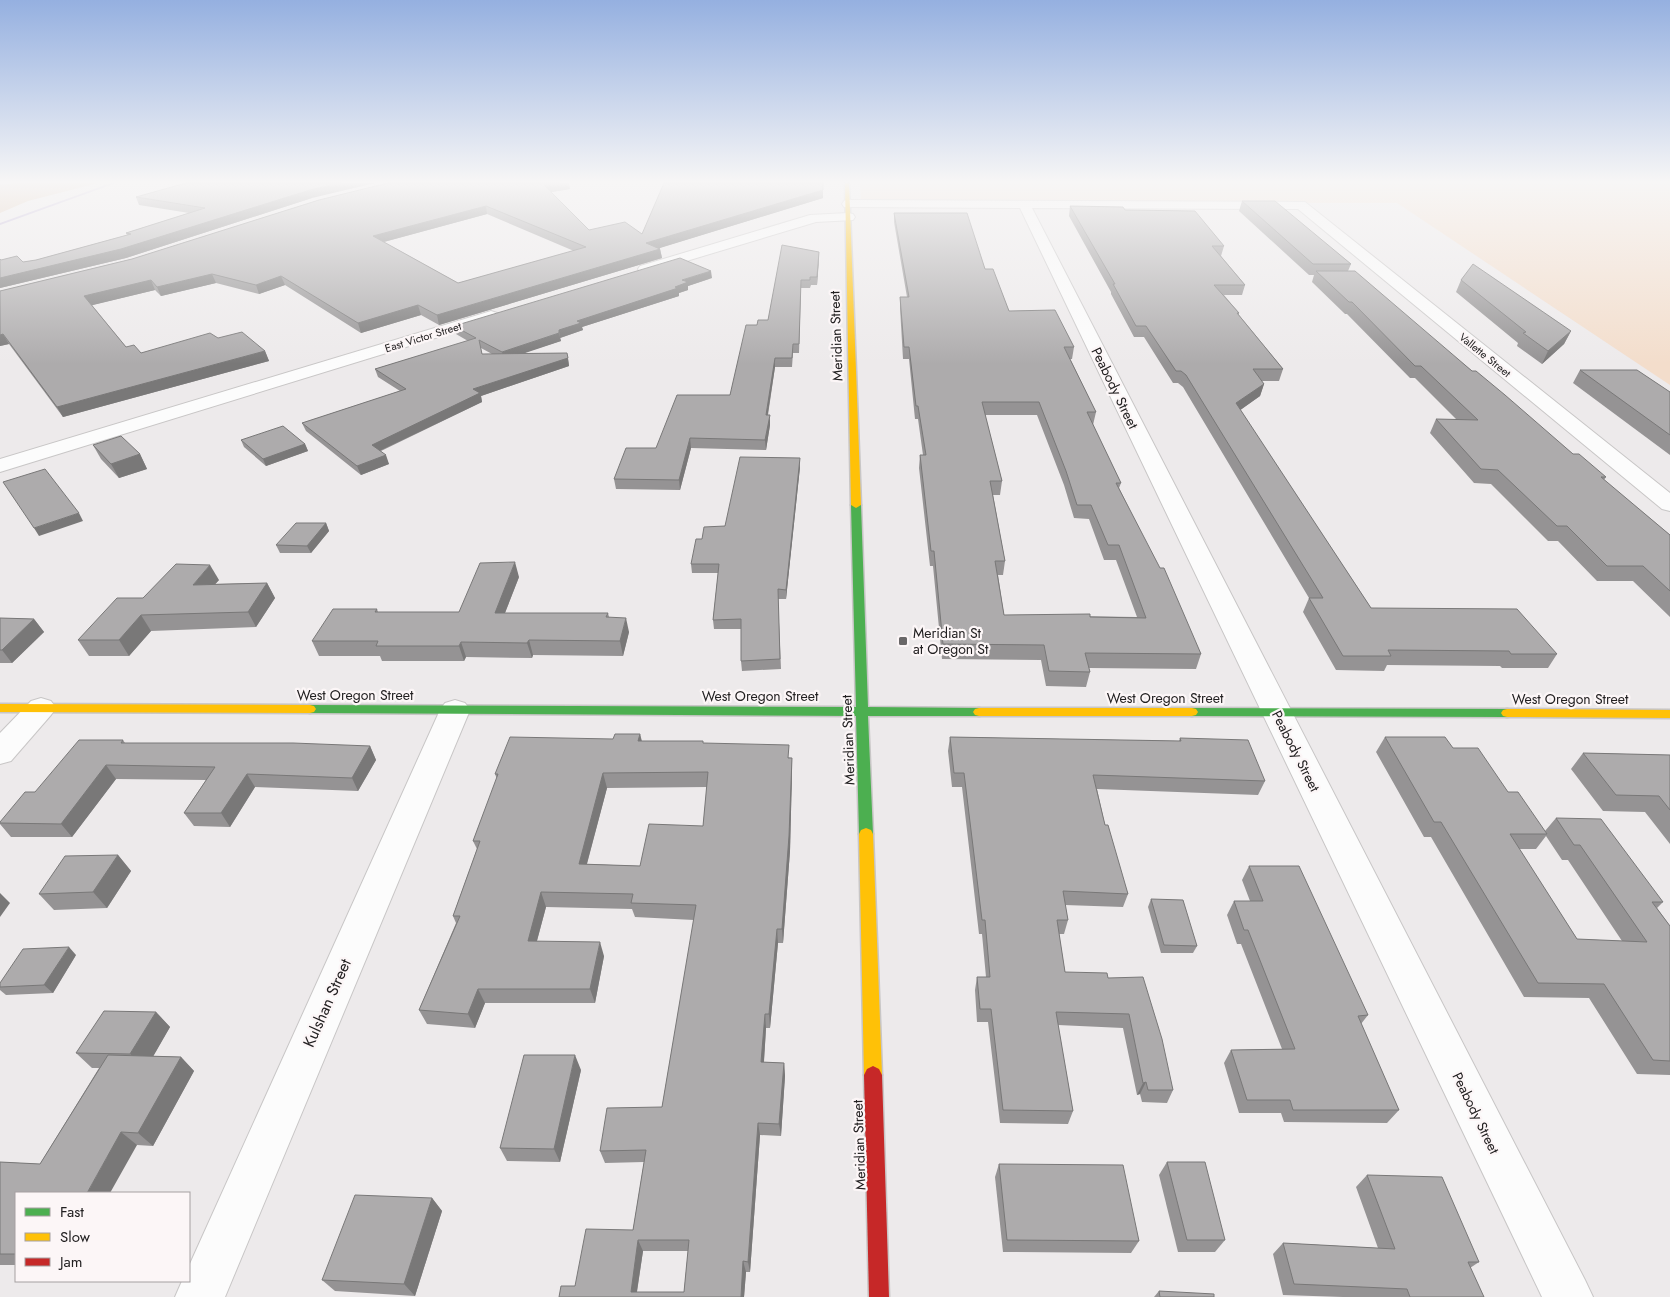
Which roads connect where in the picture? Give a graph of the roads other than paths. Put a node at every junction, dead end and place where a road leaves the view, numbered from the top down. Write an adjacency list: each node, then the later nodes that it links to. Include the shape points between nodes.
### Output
1 (730, 244): 5 (street)
2 (849, 244): 12 (main road, Meridian Street)
3 (1044, 244): 13 (street, Peabody Street)
4 (1347, 244): 8 (street, Vallette Street)
5 (626, 275)
6 (502, 313): 7 (street, East Victor Street)
7 (0, 466)
8 (1670, 504)
9 (0, 708): 10 (main road, West Oregon Street)
10 (41, 708): 11 (main road, West Oregon Street); 15 (street)
11 (455, 710): 12 (main road, West Oregon Street); 16 (street, Kulshan Street)
12 (862, 712): 13 (main road, West Oregon Street); 17 (main road, Meridian Street)
13 (1277, 713): 14 (main road, West Oregon Street); 18 (street, Peabody Street)
14 (1670, 714)
15 (0, 754)
16 (200, 1297)
17 (878, 1297)
18 (1568, 1297)

